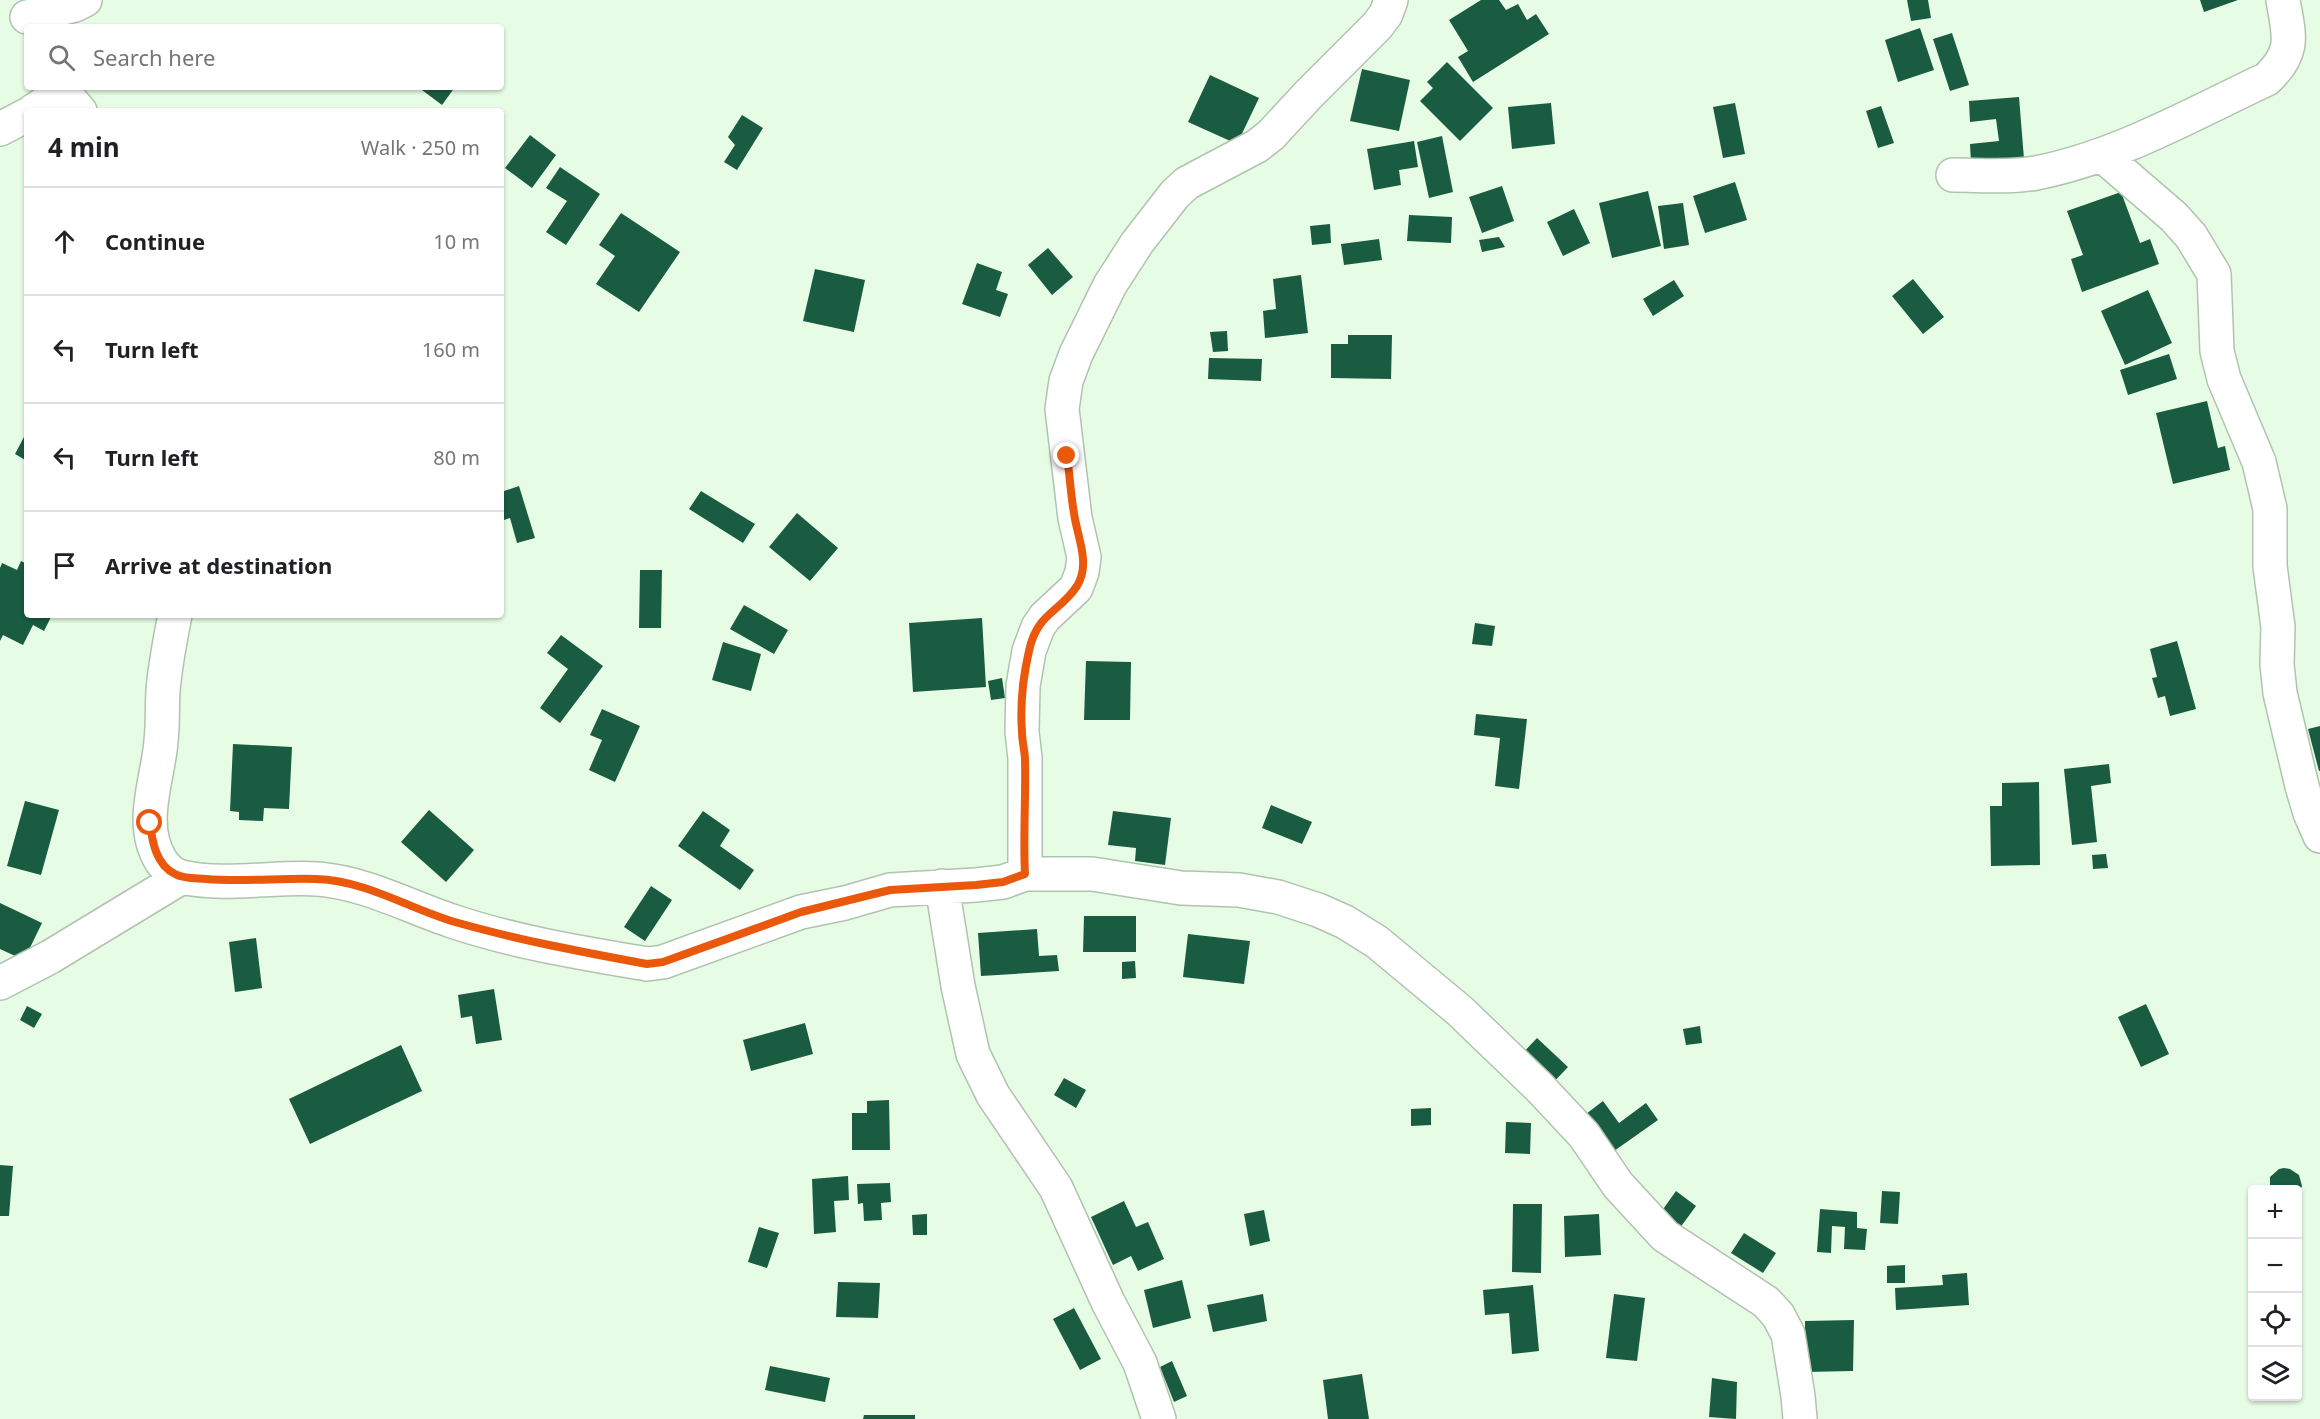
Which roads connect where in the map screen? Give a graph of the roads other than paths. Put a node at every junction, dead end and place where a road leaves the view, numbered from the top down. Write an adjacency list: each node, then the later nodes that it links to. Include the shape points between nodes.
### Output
1 (85, 0): 4 (street)
2 (1391, 0): 15 (street, via 1377,26 1271,135 1187,183 1175,194 1110,285 1076,354 1066,381 1062,409 1075,518 1084,557 1076,588 1045,617 1032,638 1027,664 1022,732)
3 (2283, 0): 11 (street, via 2289,27 2287,51 2280,66 2266,79)
4 (25, 15)
5 (56, 90): 7 (street)
6 (62, 90): 8 (street)
7 (38, 108)
8 (77, 108)
9 (24, 117): 10 (street)
10 (0, 129)
11 (2102, 155): 12 (street, via 2034,173); 14 (street, via 2174,217 2191,236 2214,274 2217,351 2224,379 2259,462 2270,509 2270,566 2278,627 2280,693 2302,786)
12 (1953, 175)
13 (174, 618): 16 (street, via 167,653 150,823 162,862)
14 (2320, 836)
15 (1025, 874): 17 (street, via 1003,882); 20 (street, via 1072,872 1278,897 1345,922 1377,942 1460,1011 1540,1088 1584,1135 1618,1185 1665,1236 1766,1302 1778,1315 1788,1334)
16 (182, 877): 17 (street, via 226,881 318,879 357,885 463,924 528,941 654,964 801,912 890,890); 18 (street)
17 (942, 886): 19 (street, via 973,1054 993,1095 1056,1188 1140,1363)
18 (0, 983)
19 (1159, 1419)
20 (1800, 1419)

